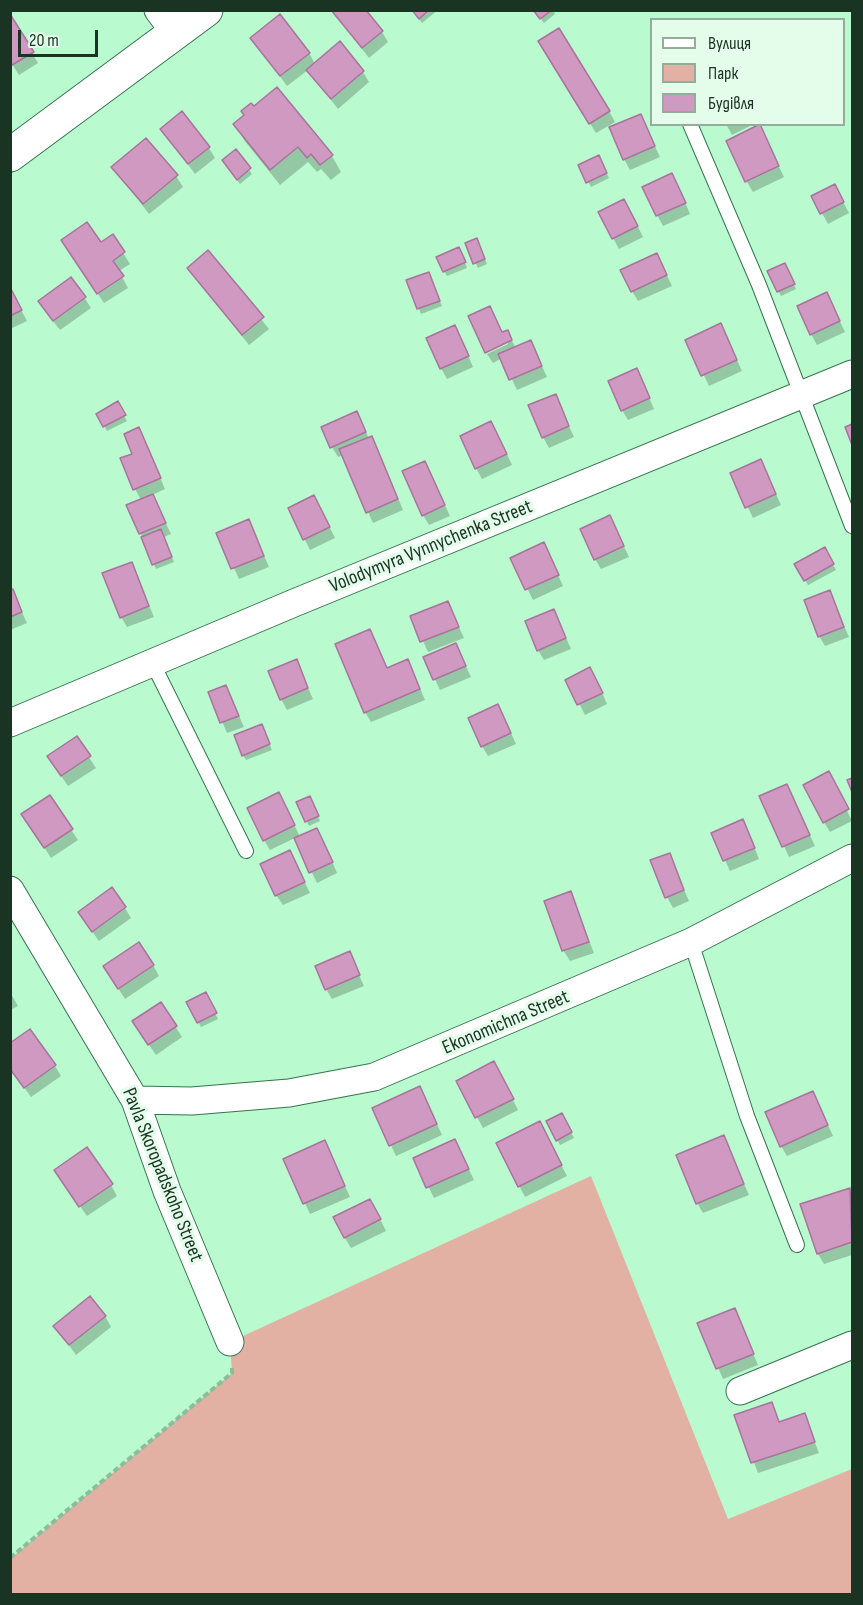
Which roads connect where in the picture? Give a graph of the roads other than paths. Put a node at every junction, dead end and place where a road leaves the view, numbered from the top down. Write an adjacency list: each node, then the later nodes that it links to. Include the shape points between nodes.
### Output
1 (206, 10): 2 (street)
2 (167, 22): 4 (street)
3 (691, 126): 6 (lane)
4 (10, 155)
5 (852, 374): 6 (street, Volodymyra Vynnychenka Street)
6 (802, 395): 7 (lane); 8 (street, Volodymyra Vynnychenka Street)
7 (852, 526)
8 (152, 662): 9 (street, Volodymyra Vynnychenka Street); 10 (lane)
9 (10, 723)
10 (246, 851)
11 (852, 858): 13 (street, Ekonomichna Street)
12 (10, 890): 14 (street, Pavla Skoropadskoho Street)
13 (692, 942): 14 (street, Ekonomichna Street, via 374,1077 290,1093 192,1101); 15 (lane, via 747,1116)
14 (135, 1100): 16 (street, Pavla Skoropadskoho Street, via 167,1191)
15 (797, 1245)
16 (230, 1342)
17 (852, 1345): 18 (street)
18 (740, 1391)

